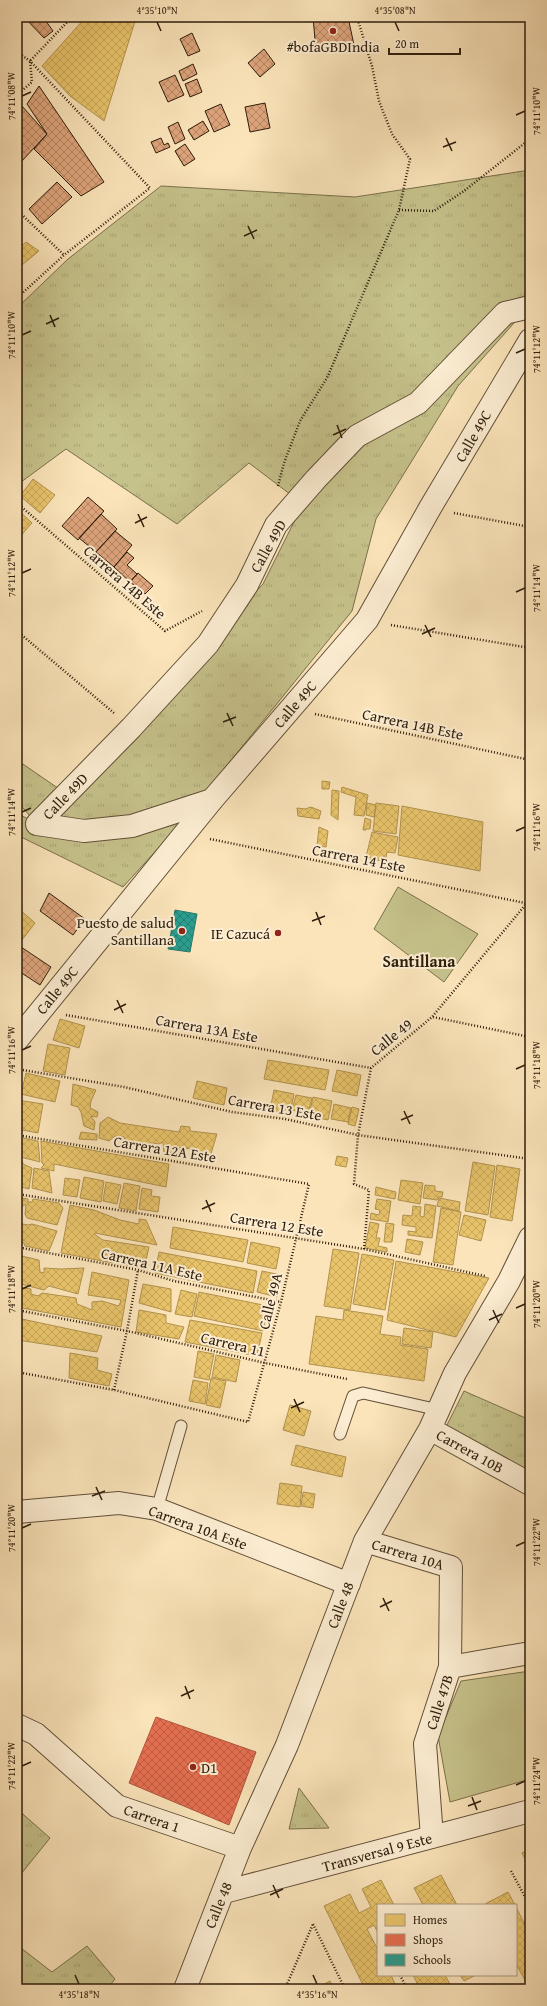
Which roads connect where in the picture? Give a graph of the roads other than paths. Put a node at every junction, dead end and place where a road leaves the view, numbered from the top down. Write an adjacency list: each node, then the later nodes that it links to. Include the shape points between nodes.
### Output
1 (530, 307): 3 (street, Calle 49D, via 505,313 418,403 358,436 316,480 276,525 247,585 208,644 131,728 37,824 84,831 132,826)
2 (530, 340): 3 (street, Calle 49C, via 367,620)
3 (212, 800): 4 (street, Calle 49C)
4 (17, 1040)
5 (530, 1238): 6 (street, Calle 48, via 509,1281 455,1374)
6 (439, 1410): 8 (street, Calle 48); 9 (lane, via 358,1394 353,1396)
7 (181, 1426): 11 (lane)
8 (430, 1429): 10 (street, Carrera 10B); 13 (street, Calle 48)
9 (340, 1434)
10 (530, 1484)
11 (157, 1509): 12 (street, Carrera 10A Este, via 119,1504); 15 (street, Carrera 10A Este)
12 (17, 1512)
13 (365, 1541): 14 (street, Carrera 10A); 15 (street, Calle 48)
14 (451, 1567): 17 (street, Calle 47B)
15 (349, 1584): 21 (street, Calle 48, via 287,1745)
16 (530, 1653): 17 (street)
17 (450, 1667): 20 (street, Calle 47B, via 425,1744)
18 (17, 1725): 21 (street, Carrera 1, via 36,1734 117,1806)
19 (530, 1811): 20 (street, Transversal 9 Este)
20 (432, 1837): 22 (street, Transversal 9 Este)
21 (240, 1848): 22 (street, Calle 48)
22 (224, 1892): 23 (street, Calle 48)
23 (185, 1989)

